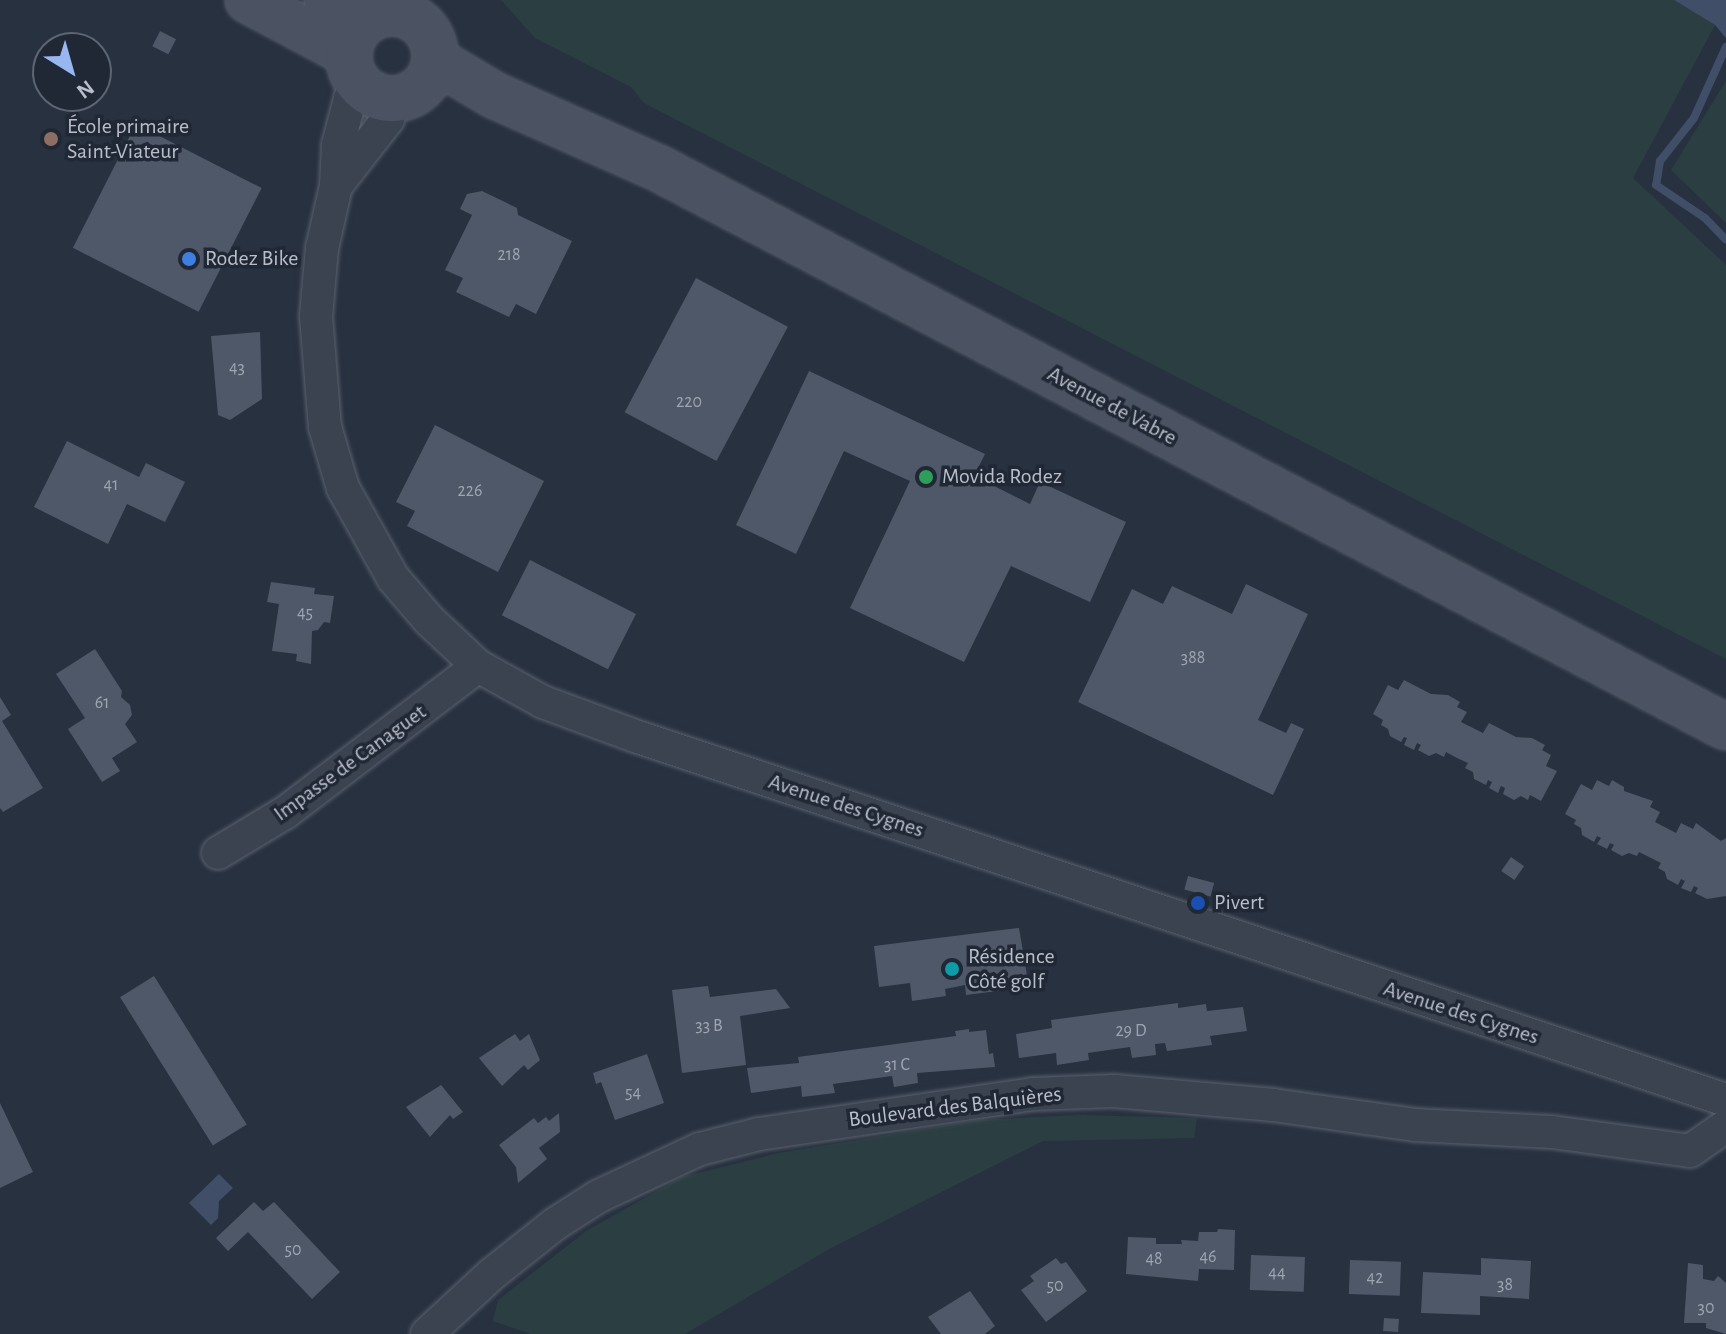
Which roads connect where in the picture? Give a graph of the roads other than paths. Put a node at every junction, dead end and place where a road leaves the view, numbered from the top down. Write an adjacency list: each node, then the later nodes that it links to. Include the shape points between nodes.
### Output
1 (248, 0): 2 (main road)
2 (378, 59): 3 (street, Avenue des Cygnes, via 350,99 322,248 316,316 325,427 343,488 393,578); 4 (main road, Avenue de Vabre, via 494,95 660,169)
3 (478, 666): 5 (street, Impasse de Canaguet, via 286,812); 6 (street, Avenue des Cygnes, via 543,702 635,736)
4 (1726, 727)
5 (218, 853)
6 (1726, 1100)
7 (1726, 1126): 8 (street, Boulevard des Balquières, via 1690,1151 1552,1132 1415,1125 1114,1091 1033,1094 759,1134 700,1149 599,1196 492,1274)
8 (427, 1334)

